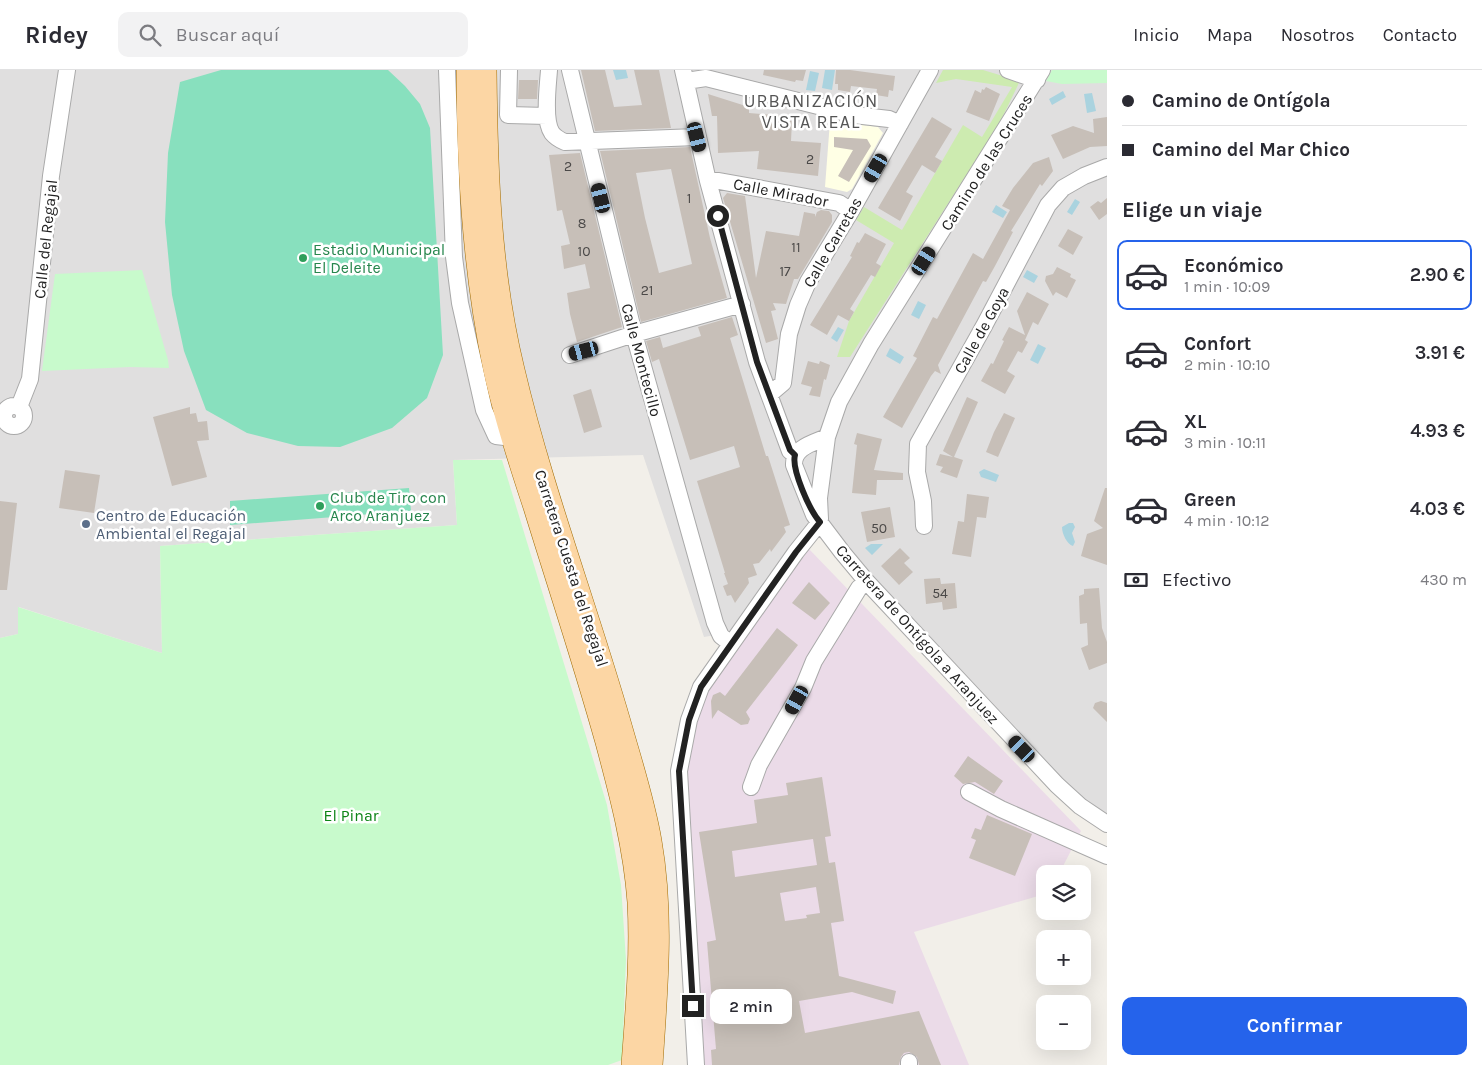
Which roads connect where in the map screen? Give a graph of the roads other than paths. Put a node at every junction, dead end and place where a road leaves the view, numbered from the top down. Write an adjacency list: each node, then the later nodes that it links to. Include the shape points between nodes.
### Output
1 (67, 70): 25 (street, Calle del Regajal, via 51,176 30,379 19,407 7,408)
2 (447, 70): 27 (street, via 454,257 460,303 484,410 496,436)
3 (467, 70): 27 (main road, Carretera Cuesta del Regajal, via 469,179 482,305 494,371)
4 (486, 70): 15 (main road, Carretera Cuesta del Regajal)
5 (509, 70): 12 (street)
6 (549, 70): 13 (street)
7 (570, 70): 17 (street, Calle Montecillo)
8 (930, 70): 14 (street, Calle Carretas)
9 (1008, 70): 11 (street)
10 (685, 75): 14 (street); 16 (street, Carretera de Ontígola a Aranjuez)
11 (1039, 75): 26 (street, Camino de las Cruces, via 871,344 839,402)
12 (508, 115): 13 (street); 15 (street, via 496,122)
13 (547, 116): 17 (street, via 551,131 557,138 565,142)
14 (900, 124): 20 (street, Calle Carretas)
15 (487, 134): 39 (main road, Carretera Cuesta del Regajal, via 492,234 513,366 530,436 614,700 651,842 658,900 659,962)
16 (697, 137): 17 (street); 19 (street, Carretera de Ontígola a Aranjuez)
17 (587, 142): 22 (street, Calle Montecillo)
18 (1107, 167): 31 (street, Calle de Goya, via 1063,188 1048,205 918,444 917,472 924,501)
19 (708, 181): 20 (street, Calle Mirador, via 839,203); 21 (street, Carretera de Ontígola a Aranjuez)
20 (851, 211): 24 (street, Calle Carretas, via 808,282 789,334 783,383)
21 (742, 304): 22 (street); 24 (street, Carretera de Ontígola a Aranjuez, via 757,362)
22 (634, 334): 23 (street); 33 (street, Calle Montecillo, via 715,623 721,636)
23 (570, 355)
24 (770, 394): 28 (street, Carretera de Ontígola a Aranjuez, via 790,450)
25 (2, 421)
26 (827, 437): 28 (street); 29 (street, Camino de las Cruces)
27 (512, 438): 38 (main road, Carretera Cuesta del Regajal, via 594,698 622,801 638,900 639,962)
28 (800, 457): 29 (street, via 818,449); 29 (street, via 804,476 815,475); 30 (street, Carretera de Ontígola a Aranjuez, via 814,515)
29 (823, 463): 30 (street)
30 (820, 522): 32 (street, Carretera de Ontígola a Aranjuez); 33 (street)
31 (924, 526)
32 (867, 582): 34 (street, via 859,588 814,661 804,688 759,765); 36 (street, Carretera de Ontígola a Aranjuez, via 1057,785)
33 (730, 644): 40 (street, via 701,687 689,720 679,771)
34 (751, 787)
35 (968, 792): 37 (street)
36 (1107, 824)
37 (1107, 856)
38 (632, 1065)
39 (652, 1065)
40 (696, 1065)

